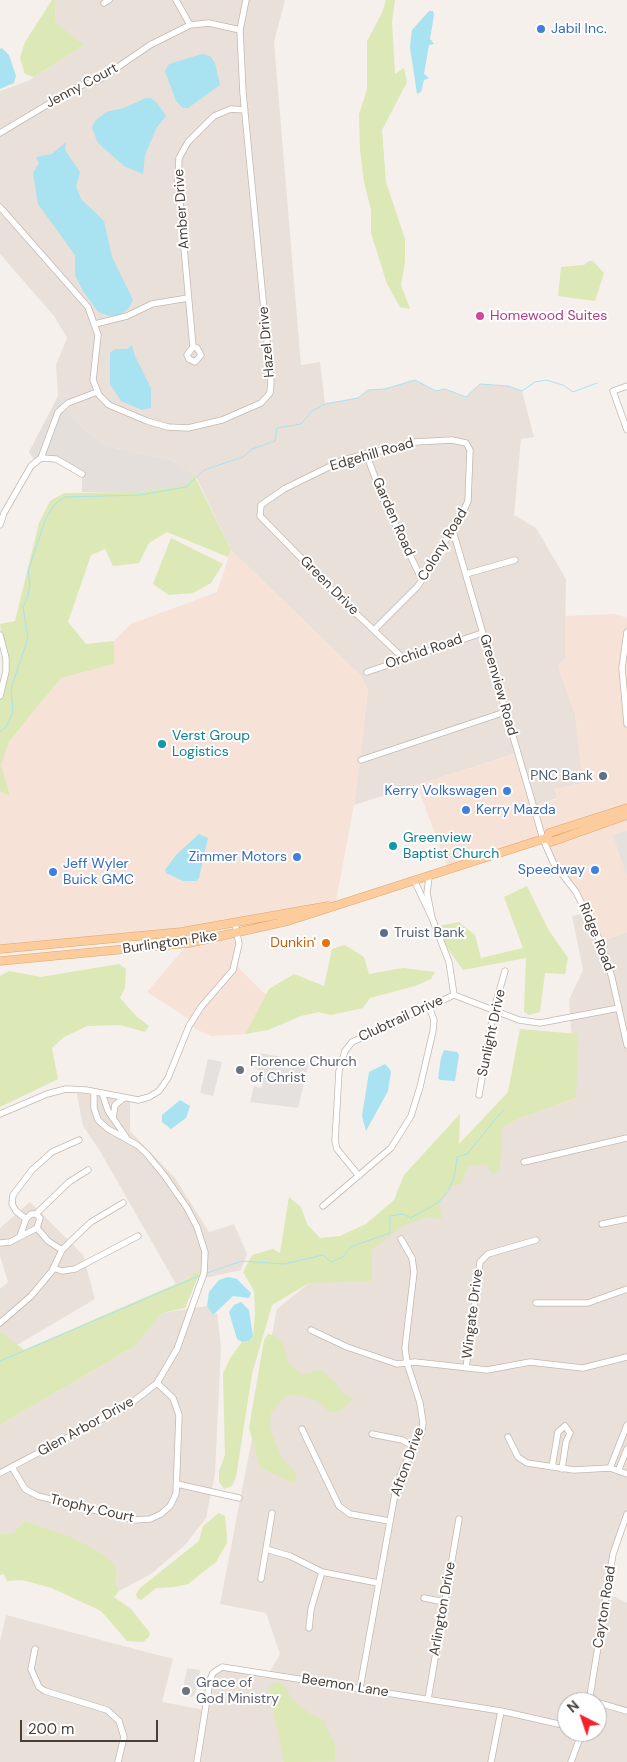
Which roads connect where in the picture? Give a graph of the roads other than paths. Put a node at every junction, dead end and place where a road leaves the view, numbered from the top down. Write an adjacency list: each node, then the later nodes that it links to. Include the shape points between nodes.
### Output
1 (176, 0): 3 (street)
2 (246, 0): 4 (street, Hazel Drive)
3 (190, 25): 4 (street, via 209,23); 6 (street, Jenny Court, via 150,45 99,80 78,87)
4 (240, 30): 5 (street, Hazel Drive)
5 (245, 110): 8 (street, Amber Drive, via 231,109 214,116 188,142 179,158); 12 (street, Hazel Drive, via 270,393 261,403 222,420 188,428 147,421 109,405)
6 (0, 133)
7 (0, 207): 9 (street, via 88,307)
8 (188, 298): 9 (street, via 152,304 127,316); 10 (street, Amber Drive)
9 (95, 324): 12 (street, via 98,335 93,380)
10 (193, 347)
11 (627, 386): 13 (street, via 613,391)
12 (97, 392): 16 (street, via 68,403 58,412)
13 (627, 430)
14 (466, 443): 15 (street, Edgehill Road, via 452,440 415,442); 20 (street, Colony Road, via 470,450 468,501)
15 (366, 453): 18 (street, Edgehill Road, via 326,467 284,489 265,501); 23 (street, Garden Road, via 383,499)
16 (41, 458): 17 (street, via 56,459); 19 (street, via 31,466)
17 (82, 474)
18 (260, 509): 24 (street, Green Drive, via 260,516)
19 (0, 525)
20 (453, 530): 22 (street, Greenview Road); 23 (street, Colony Road)
21 (515, 560): 22 (street)
22 (466, 574): 26 (street, Greenview Road)
23 (422, 580): 24 (street, Colony Road, via 410,597)
24 (374, 630): 28 (street, Green Drive)
25 (627, 632): 32 (street, via 622,668)
26 (482, 633): 28 (street, Orchid Road); 31 (street, Greenview Road)
27 (0, 635): 30 (street, via 6,658)
28 (404, 659): 29 (street, Orchid Road)
29 (367, 672)
30 (0, 696)
31 (505, 712): 33 (street); 36 (street, Greenview Road)
32 (627, 724)
33 (361, 760)
34 (627, 808): 36 (main road, Burlington Pike, via 549,833)
35 (627, 815): 36 (main road, Burlington Pike, via 551,842)
36 (545, 839): 37 (main road, Burlington Pike); 48 (street, Ridge Road, via 553,862 576,892 602,945)
37 (429, 877): 38 (main road, Burlington Pike); 40 (street, via 427,893)
38 (415, 882): 39 (main road, Burlington Pike); 40 (street)
39 (335, 906): 41 (main road, Burlington Pike); 42 (main road, Burlington Pike, via 318,914)
40 (432, 918): 46 (street, via 449,962)
41 (235, 923): 42 (street); 43 (main road, Burlington Pike, via 181,932)
42 (238, 934): 44 (main road, Burlington Pike, via 188,943); 54 (street, via 238,950 230,976 212,994 189,1026 166,1082 154,1094 143,1099)
43 (0, 948)
44 (0, 961)
45 (505, 971): 49 (street, Sunlight Drive)
46 (454, 995): 47 (street, Clubtrail Drive); 49 (street, Clubtrail Drive)
47 (429, 1006): 62 (street, via 434,1020 433,1030 411,1116 391,1148); 62 (street, Clubtrail Drive, via 352,1042 345,1051 339,1071 335,1141 337,1149)
48 (619, 1008): 49 (street, Clubtrail Drive, via 540,1023 518,1020); 50 (street, Ridge Road)
49 (494, 1009): 53 (street, Sunlight Drive)
50 (627, 1045)
51 (94, 1092): 52 (street); 55 (street, via 76,1088 60,1090); 57 (street, Glen Arbor Drive, via 98,1120 108,1129)
52 (102, 1093): 54 (street); 56 (street, Glen Arbor Drive, via 103,1102)
53 (479, 1095)
54 (124, 1098): 56 (street, via 115,1105)
55 (0, 1114)
56 (113, 1118): 57 (street, Glen Arbor Drive)
57 (126, 1137): 84 (street, Glen Arbor Drive, via 154,1162 187,1208 206,1256 204,1273 177,1349)
58 (627, 1138): 60 (street)
59 (79, 1140): 67 (street, via 52,1152 13,1194 12,1204)
60 (524, 1162)
61 (88, 1170): 65 (street, via 69,1182)
62 (359, 1176): 64 (street)
63 (123, 1203): 75 (street, via 91,1222)
64 (323, 1206)
65 (36, 1214): 67 (street); 69 (street, via 40,1218)
66 (627, 1218): 68 (street)
67 (26, 1219): 70 (street)
68 (602, 1224)
69 (37, 1228): 70 (street); 75 (street)
70 (20, 1236): 74 (street)
71 (138, 1236): 76 (street, via 75,1269 62,1271)
72 (402, 1239): 82 (street, Afton Drive, via 414,1265 405,1337)
73 (536, 1240): 83 (street, Wingate Drive, via 488,1254 480,1262)
74 (0, 1243)
75 (62, 1250): 76 (street)
76 (53, 1268): 79 (street, via 31,1296)
77 (627, 1289): 78 (street, via 588,1303)
78 (536, 1303)
79 (0, 1323)
80 (311, 1330): 82 (street, via 388,1362)
81 (627, 1357): 83 (street, via 583,1368 530,1362 487,1370)
82 (407, 1363): 83 (street); 89 (street, Afton Drive, via 423,1423)
83 (466, 1368)
84 (157, 1383): 91 (street, Glen Arbor Drive, via 129,1405); 98 (street, Trophy Court, via 173,1398 178,1410)
85 (627, 1425): 93 (street)
86 (302, 1429): 103 (street, via 339,1506 350,1514)
87 (372, 1434): 89 (street, via 402,1440)
88 (508, 1437): 92 (street, via 522,1461)
89 (415, 1447): 103 (street, Afton Drive, via 399,1478)
90 (627, 1449): 95 (street)
91 (12, 1467): 96 (street, Glen Arbor Drive); 98 (street, Trophy Court, via 22,1485 34,1494 134,1520 150,1519 164,1512 174,1500)
92 (552, 1467): 94 (street); 94 (street, via 558,1432 565,1426 570,1432)
93 (610, 1468): 94 (street); 95 (street)
94 (562, 1469)
95 (618, 1469): 97 (street)
96 (0, 1474)
97 (627, 1474)
98 (177, 1484): 99 (street)
99 (239, 1498)
100 (272, 1513): 104 (street)
101 (627, 1514): 113 (street, Cayton Road, via 613,1554)
102 (459, 1519): 109 (street, Arlington Drive)
103 (389, 1521): 107 (street, Afton Drive)
104 (266, 1550): 105 (street, via 290,1556); 106 (street)
105 (322, 1572): 107 (street); 110 (street)
106 (261, 1579)
107 (378, 1583): 112 (street, Afton Drive)
108 (424, 1598): 109 (street)
109 (444, 1602): 114 (street, Arlington Drive)
110 (309, 1628)
111 (35, 1649): 120 (street, via 31,1669 39,1687 107,1710 119,1721 124,1738)
112 (360, 1688): 114 (street, Beemon Lane); 121 (street, Beemon Lane, via 230,1667 219,1669 210,1680)
113 (590, 1692)
114 (428, 1699): 116 (street, Beemon Lane)
115 (607, 1706): 117 (street)
116 (500, 1711): 118 (street, Beemon Lane); 122 (street)
117 (627, 1711)
118 (557, 1724)
119 (578, 1742): 123 (street)
120 (118, 1762)
121 (197, 1762)
122 (491, 1762)
123 (571, 1762)

